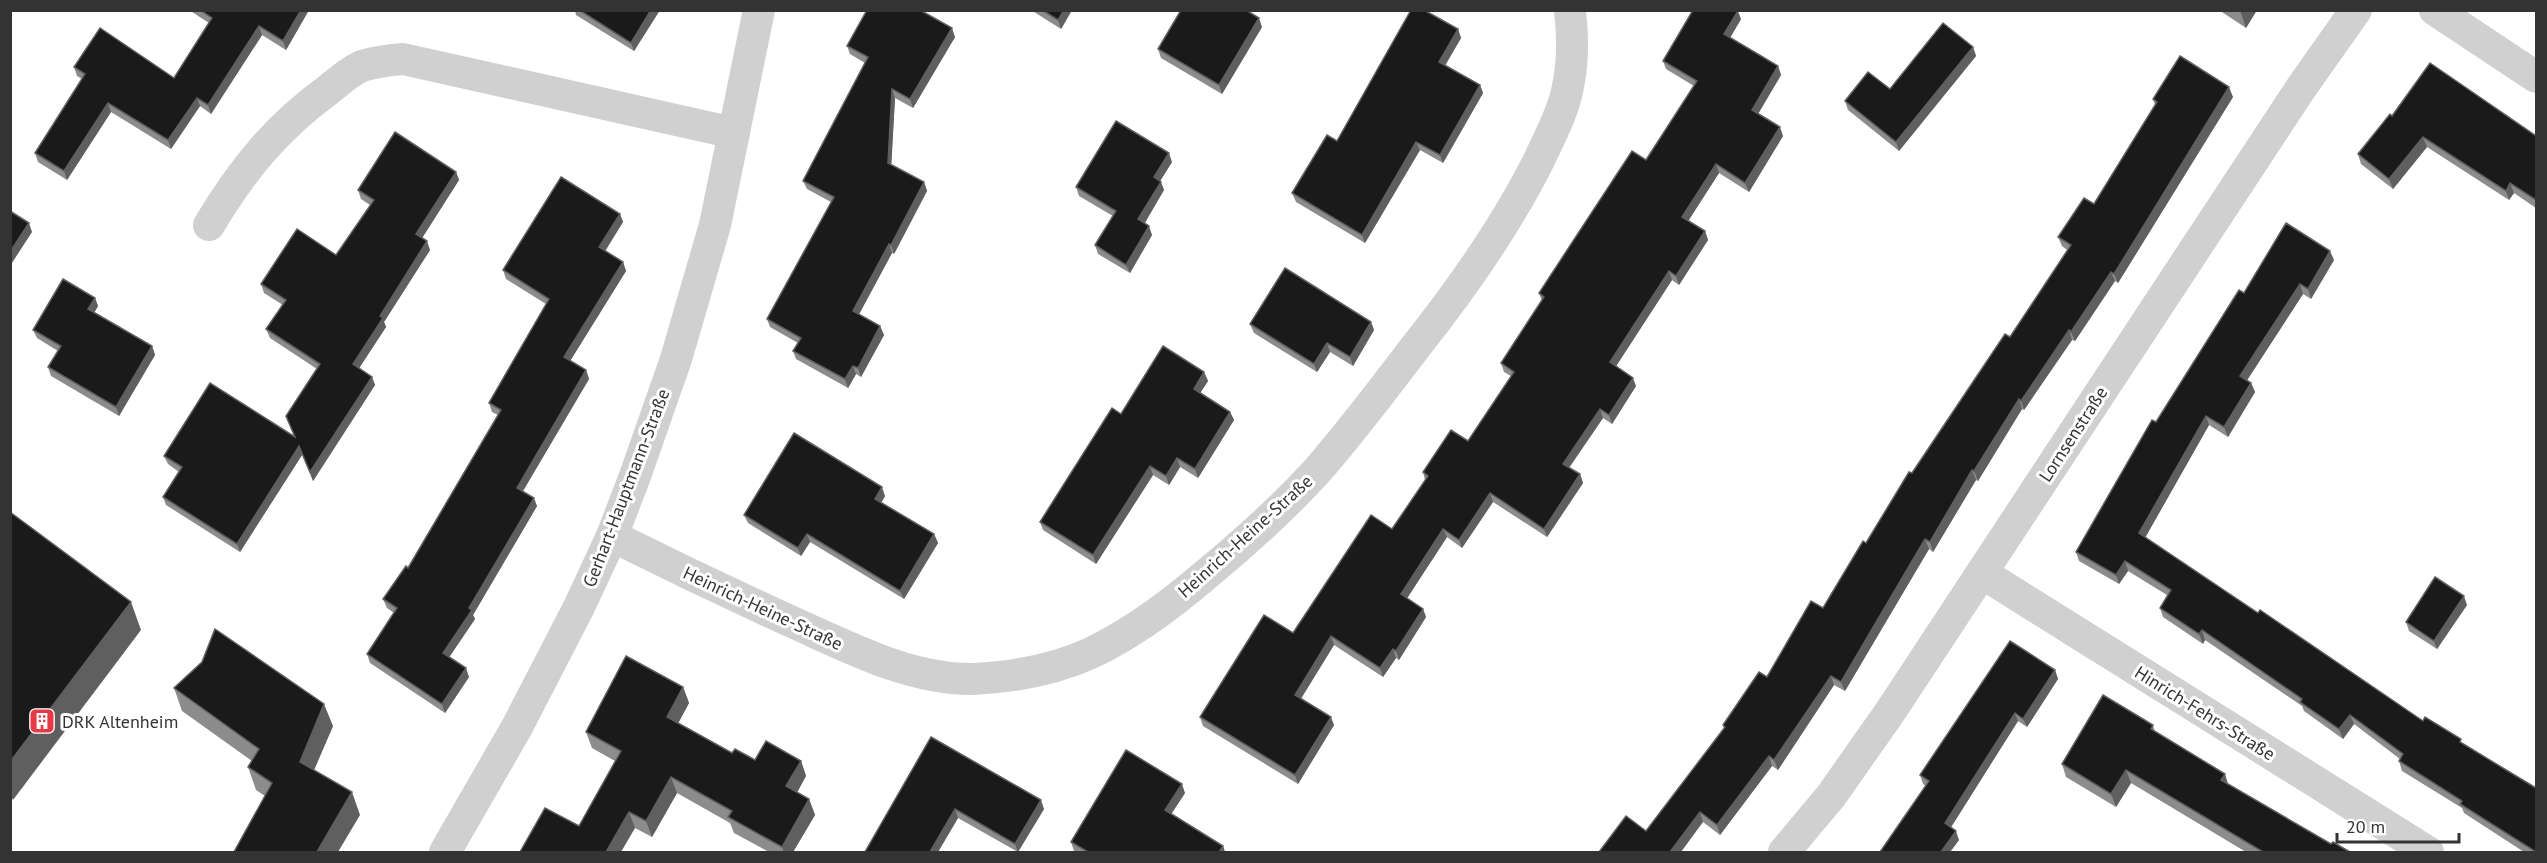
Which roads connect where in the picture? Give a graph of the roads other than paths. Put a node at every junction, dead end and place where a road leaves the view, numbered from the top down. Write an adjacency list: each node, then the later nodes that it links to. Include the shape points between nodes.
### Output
1 (759, 10): 6 (street, Gerhart-Hauptmann-Straße)
2 (1570, 10): 8 (street, Heinrich-Heine-Straße, via 1572,43 1567,91 1550,137 1514,207 1444,311 1349,433 1274,513 1176,599 1093,652 1019,675 970,679 919,672 818,634)
3 (2356, 10): 9 (street, Lornsenstraße)
4 (2435, 10): 5 (street)
5 (2536, 77)
6 (734, 134): 7 (street, via 404,59 390,60 361,67 314,100 282,129 246,168); 8 (street, Gerhart-Hauptmann-Straße, via 715,225 676,359)
7 (208, 225)
8 (612, 536): 10 (street, Gerhart-Hauptmann-Straße, via 517,727)
9 (1982, 573): 11 (street, Lornsenstraße, via 1838,787); 12 (street, Hinrich-Fehrs-Straße)
10 (445, 852)
11 (1784, 852)
12 (2428, 852)

